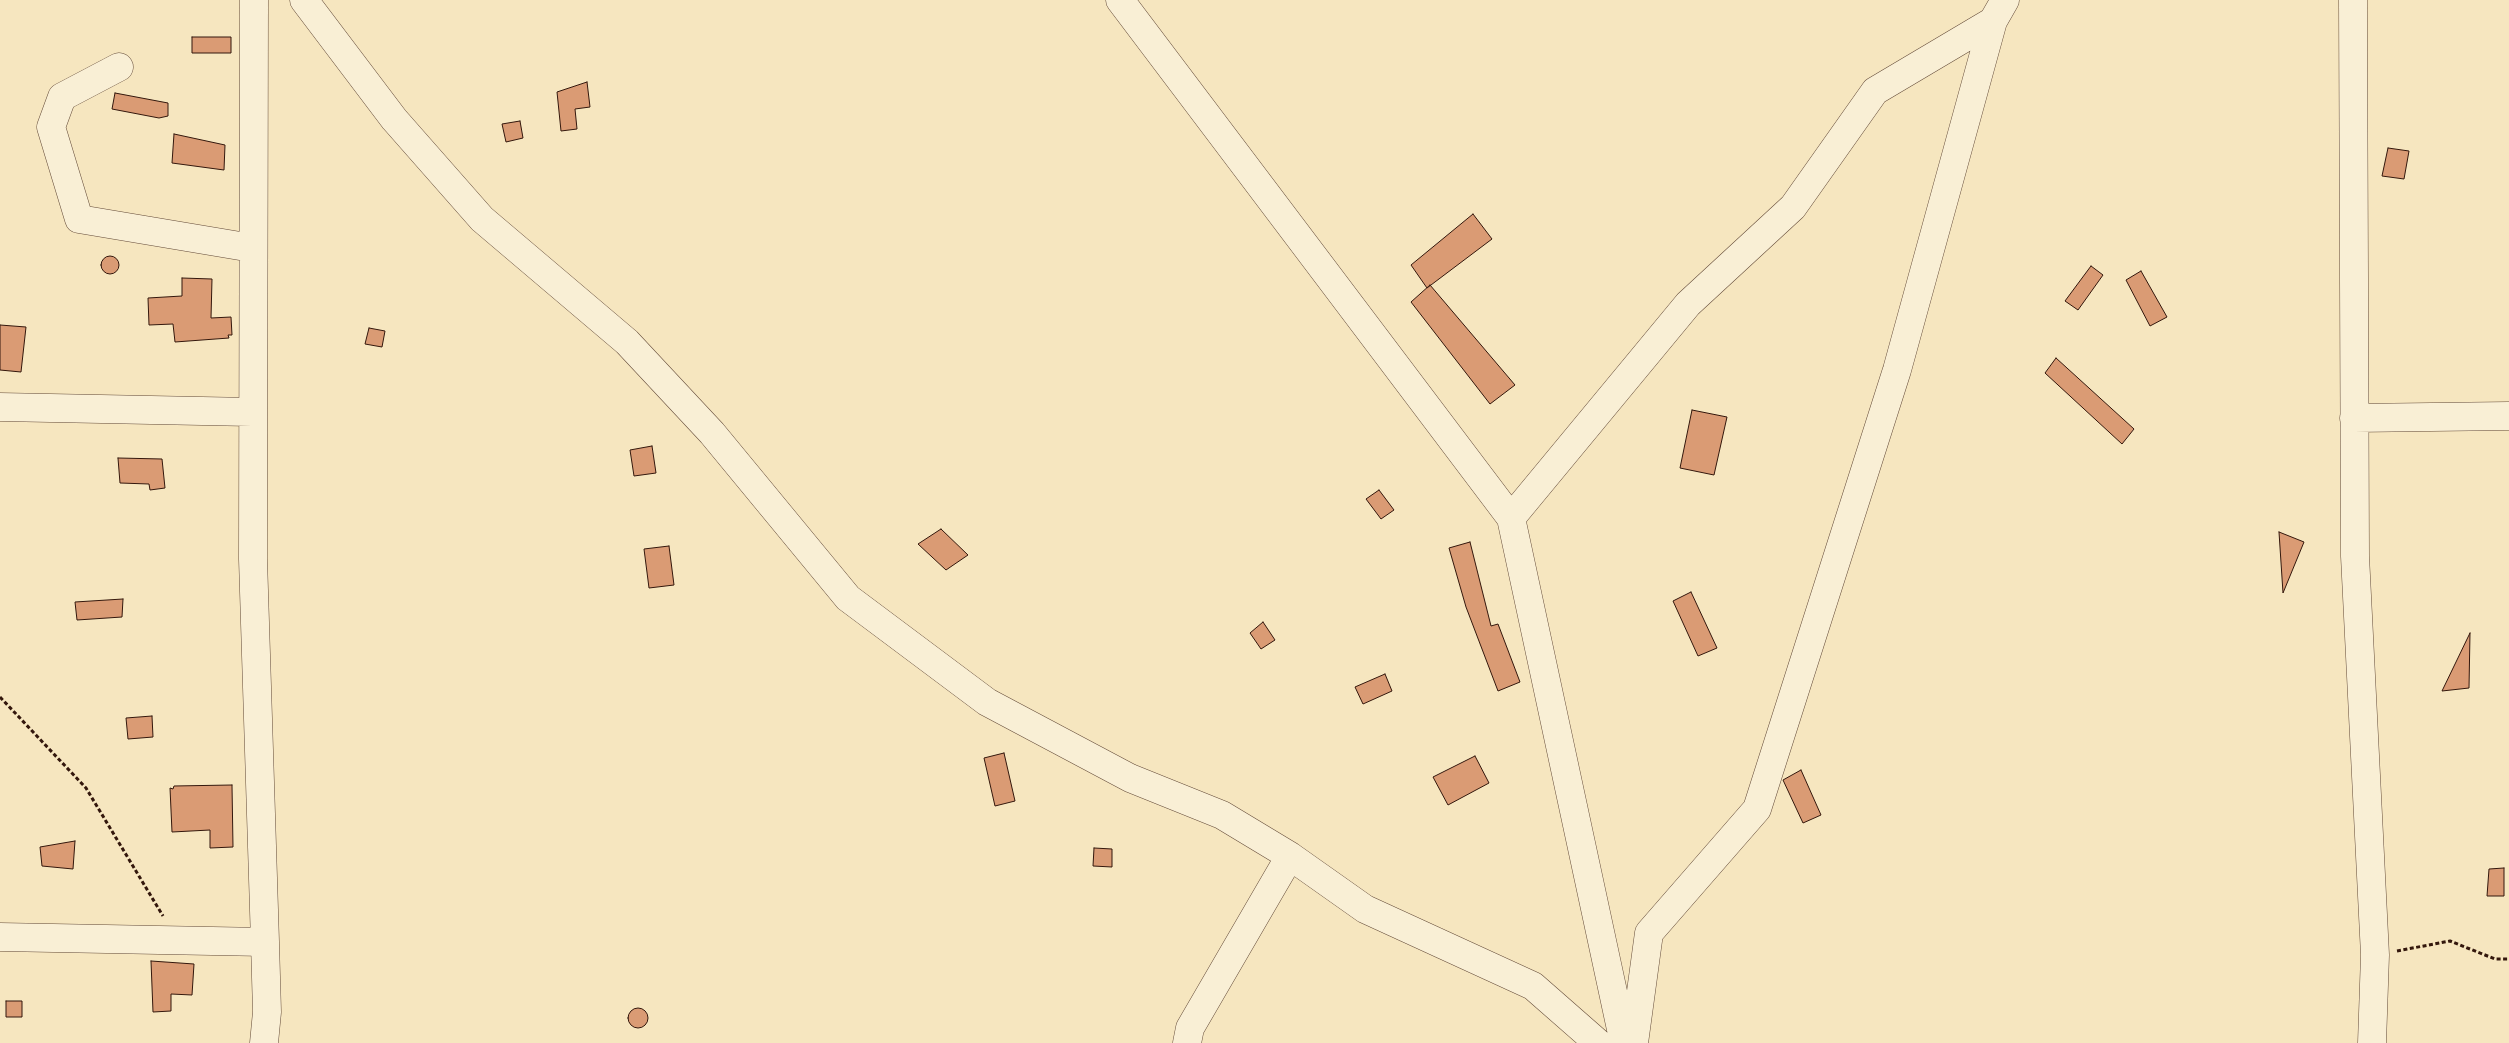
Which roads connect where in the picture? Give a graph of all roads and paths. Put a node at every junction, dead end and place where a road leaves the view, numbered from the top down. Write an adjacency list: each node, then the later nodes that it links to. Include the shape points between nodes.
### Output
1 (254, 0): 7 (street)
2 (304, 0): 14 (street, via 394,119 482,219 627,342 712,433 848,598 988,702 1130,778 1222,815)
3 (1120, 0): 12 (street)
4 (2353, 0): 11 (street)
5 (1999, 10): 12 (street, via 1875,91 1793,207 1688,304); 24 (street, via 1897,370 1756,809 1649,934)
6 (119, 67): 7 (street, via 62,97 51,127 79,219)
7 (252, 248): 9 (street)
8 (0, 407): 9 (street)
9 (252, 412): 17 (street, via 253,559)
10 (2509, 416): 11 (street)
11 (2354, 418): 18 (street, via 2355,556)
12 (1510, 518): 23 (street)
13 (0, 697): 16 (path, via 86,788)
14 (1290, 856): 21 (street, via 1190,1028); 22 (street, via 1365,909 1533,986)
15 (0, 937): 16 (street)
16 (178, 940): 17 (street)
17 (265, 942): 20 (street, via 267,1012)
18 (2375, 955): 19 (path, via 2450,941 2495,960); 25 (street)
19 (2509, 959)
20 (264, 1043)
21 (1187, 1043)
22 (1598, 1043)
23 (1624, 1043)
24 (1634, 1043)
25 (2372, 1043)

